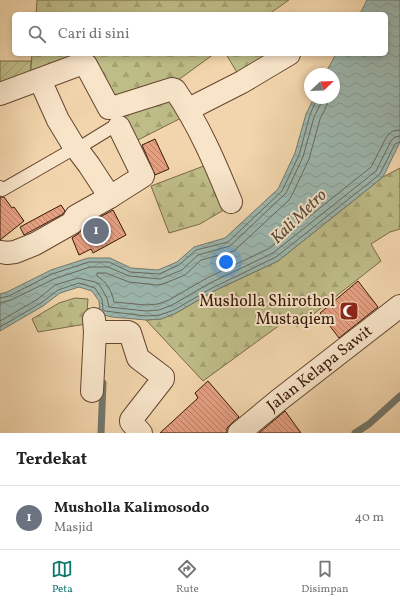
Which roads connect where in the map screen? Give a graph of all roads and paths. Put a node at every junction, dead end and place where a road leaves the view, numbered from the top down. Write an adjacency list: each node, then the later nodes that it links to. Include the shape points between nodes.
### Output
1 (286, 56): 4 (street)
2 (40, 80): 3 (street); 4 (street, via 78,64 86,65 108,108 172,89); 6 (street, via 58,120)
3 (0, 94)
4 (189, 109): 9 (street)
5 (119, 127): 6 (lane, via 116,125); 8 (street, via 142,176)
6 (76, 148): 7 (lane, via 2,190); 8 (street)
7 (0, 187)
8 (110, 197): 10 (street, via 35,244 15,252)
9 (231, 202)
10 (0, 252)
11 (400, 306): 14 (street, Jalan Kelapa Sawit)
12 (92, 391): 13 (street, via 94,326 117,333 130,333 138,358 164,378 131,420)
13 (141, 433)
14 (239, 433)

